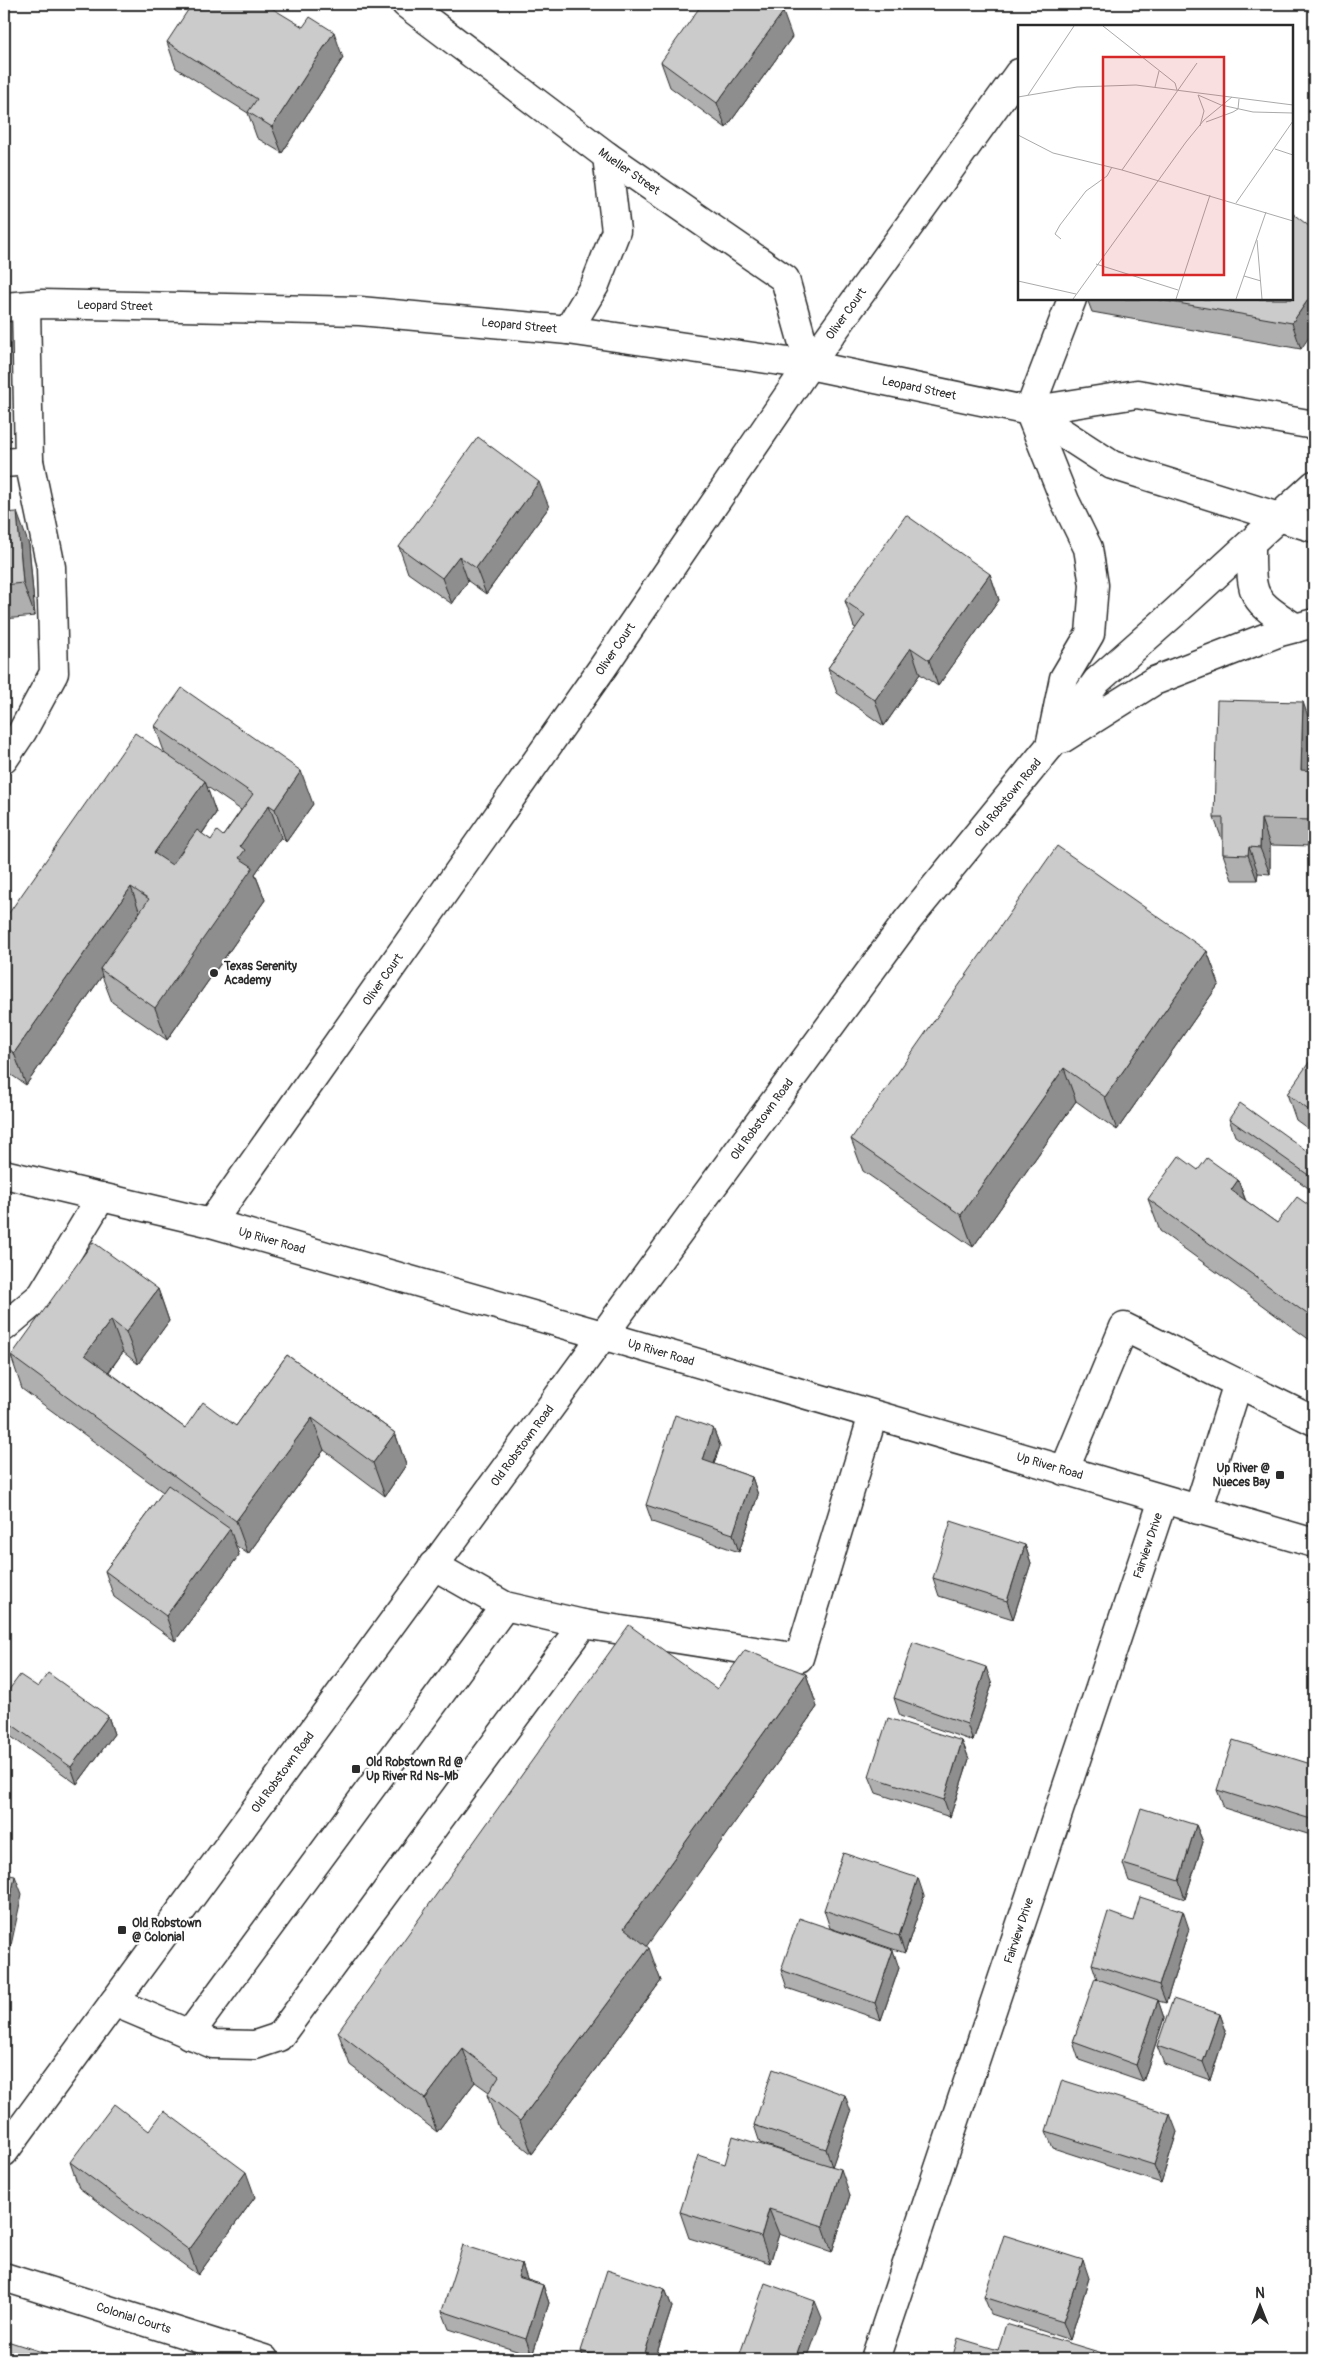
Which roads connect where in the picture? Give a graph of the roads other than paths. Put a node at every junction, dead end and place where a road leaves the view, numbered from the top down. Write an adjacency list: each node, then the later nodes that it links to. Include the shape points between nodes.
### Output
1 (406, 4): 3 (street, Mueller Street)
2 (1018, 74): 7 (street, Oliver Court)
3 (607, 156): 6 (street, via 616,231 595,285); 7 (street, Mueller Street, via 785,279)
4 (1072, 300): 8 (street)
5 (15, 306): 6 (street, Leopard Street, via 360,311); 10 (street)
6 (568, 330): 7 (street, Leopard Street)
7 (809, 365): 8 (street, Leopard Street); 20 (street, Oliver Court, via 603,667)
8 (1029, 411): 9 (street, Leopard Street, via 1137,394); 12 (street, Leopard Street, via 1112,465); 16 (street, via 1065,501 1088,548 1094,585 1090,634 1064,678)
9 (1314, 425)
10 (17, 462): 17 (street, via 51,567 54,673)
11 (1314, 485): 12 (street, Old Robstown Road)
12 (1279, 518): 13 (street, Leopard Street); 14 (street, Old Robstown Road)
13 (1314, 528)
14 (1251, 544): 15 (street, via 1251,585 1264,608); 16 (street, Old Robstown Road, via 1097,680)
15 (1305, 626): 16 (street, Old Robstown Road, via 1280,632 1154,681)
16 (1050, 746): 22 (street, Old Robstown Road, via 907,921)
17 (4, 759)
18 (4, 1174): 19 (street, Up River Road)
19 (101, 1197): 20 (street, Up River Road); 21 (street, via 42,1295)
20 (211, 1223): 22 (street, Up River Road)
21 (4, 1327)
22 (602, 1334): 24 (street, Up River Road); 30 (street, Old Robstown Road)
23 (1238, 1384): 25 (street); 26 (street, via 1124,1327); 28 (street)
24 (873, 1414): 26 (street, Up River Road); 32 (street, via 799,1658)
25 (1314, 1421)
26 (1064, 1471): 27 (street, Up River Road)
27 (1163, 1500): 28 (street, Up River Road); 38 (street, Fairview Drive)
28 (1198, 1510): 29 (street, Up River Road)
29 (1314, 1544)
30 (433, 1565): 31 (street); 33 (street, Old Robstown Road)
31 (505, 1606): 32 (street); 34 (street)
32 (583, 1624): 34 (street, via 279,2037 255,2045 213,2044)
33 (114, 2002): 34 (street); 35 (street, Old Robstown Road)
34 (189, 2035)
35 (4, 2152)
36 (4, 2276): 37 (street, Colonial Courts)
37 (264, 2359)
38 (875, 2359)

